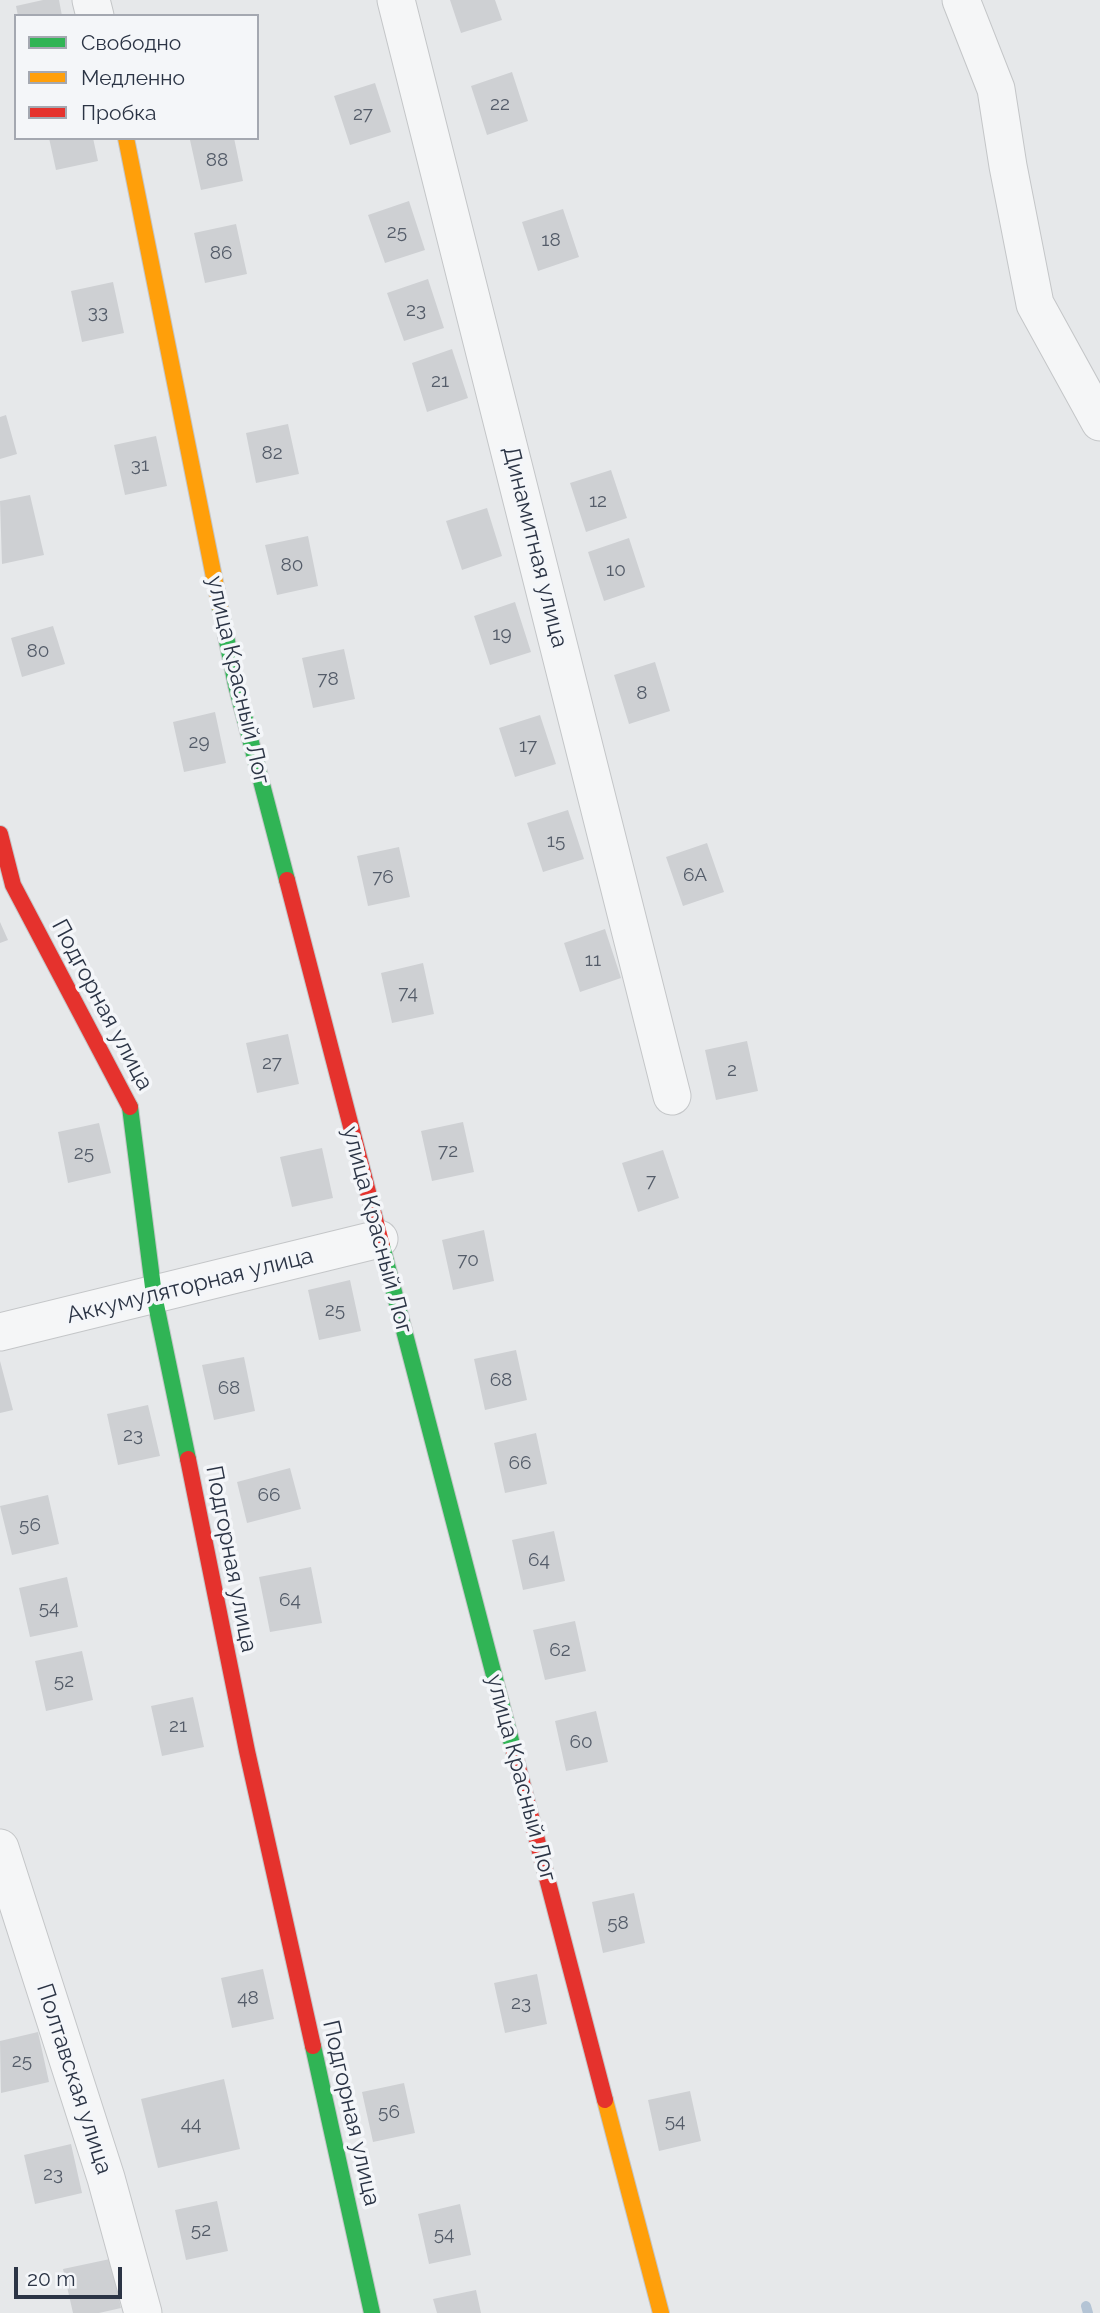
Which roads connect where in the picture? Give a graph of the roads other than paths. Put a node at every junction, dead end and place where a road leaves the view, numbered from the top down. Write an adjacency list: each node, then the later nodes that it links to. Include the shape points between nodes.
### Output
1 (396, 0): 6 (street, Динамитная улица)
2 (961, 0): 4 (street, via 996,89 1035,304)
3 (126, 140): 7 (street, улица Красный Лог, via 236,685)
4 (1100, 422)
5 (0, 834): 8 (street, Подгорная улица, via 13,885 131,1108)
6 (671, 1096)
7 (379, 1239): 8 (street, Аккумуляторная улица); 13 (street, улица Красный Лог)
8 (154, 1295): 9 (street, Аккумуляторная улица); 12 (street, Подгорная улица, via 247,1751)
9 (0, 1332)
10 (0, 1848): 11 (street, Полтавская улица, via 106,2178)
11 (143, 2313)
12 (372, 2313)
13 (662, 2313)

